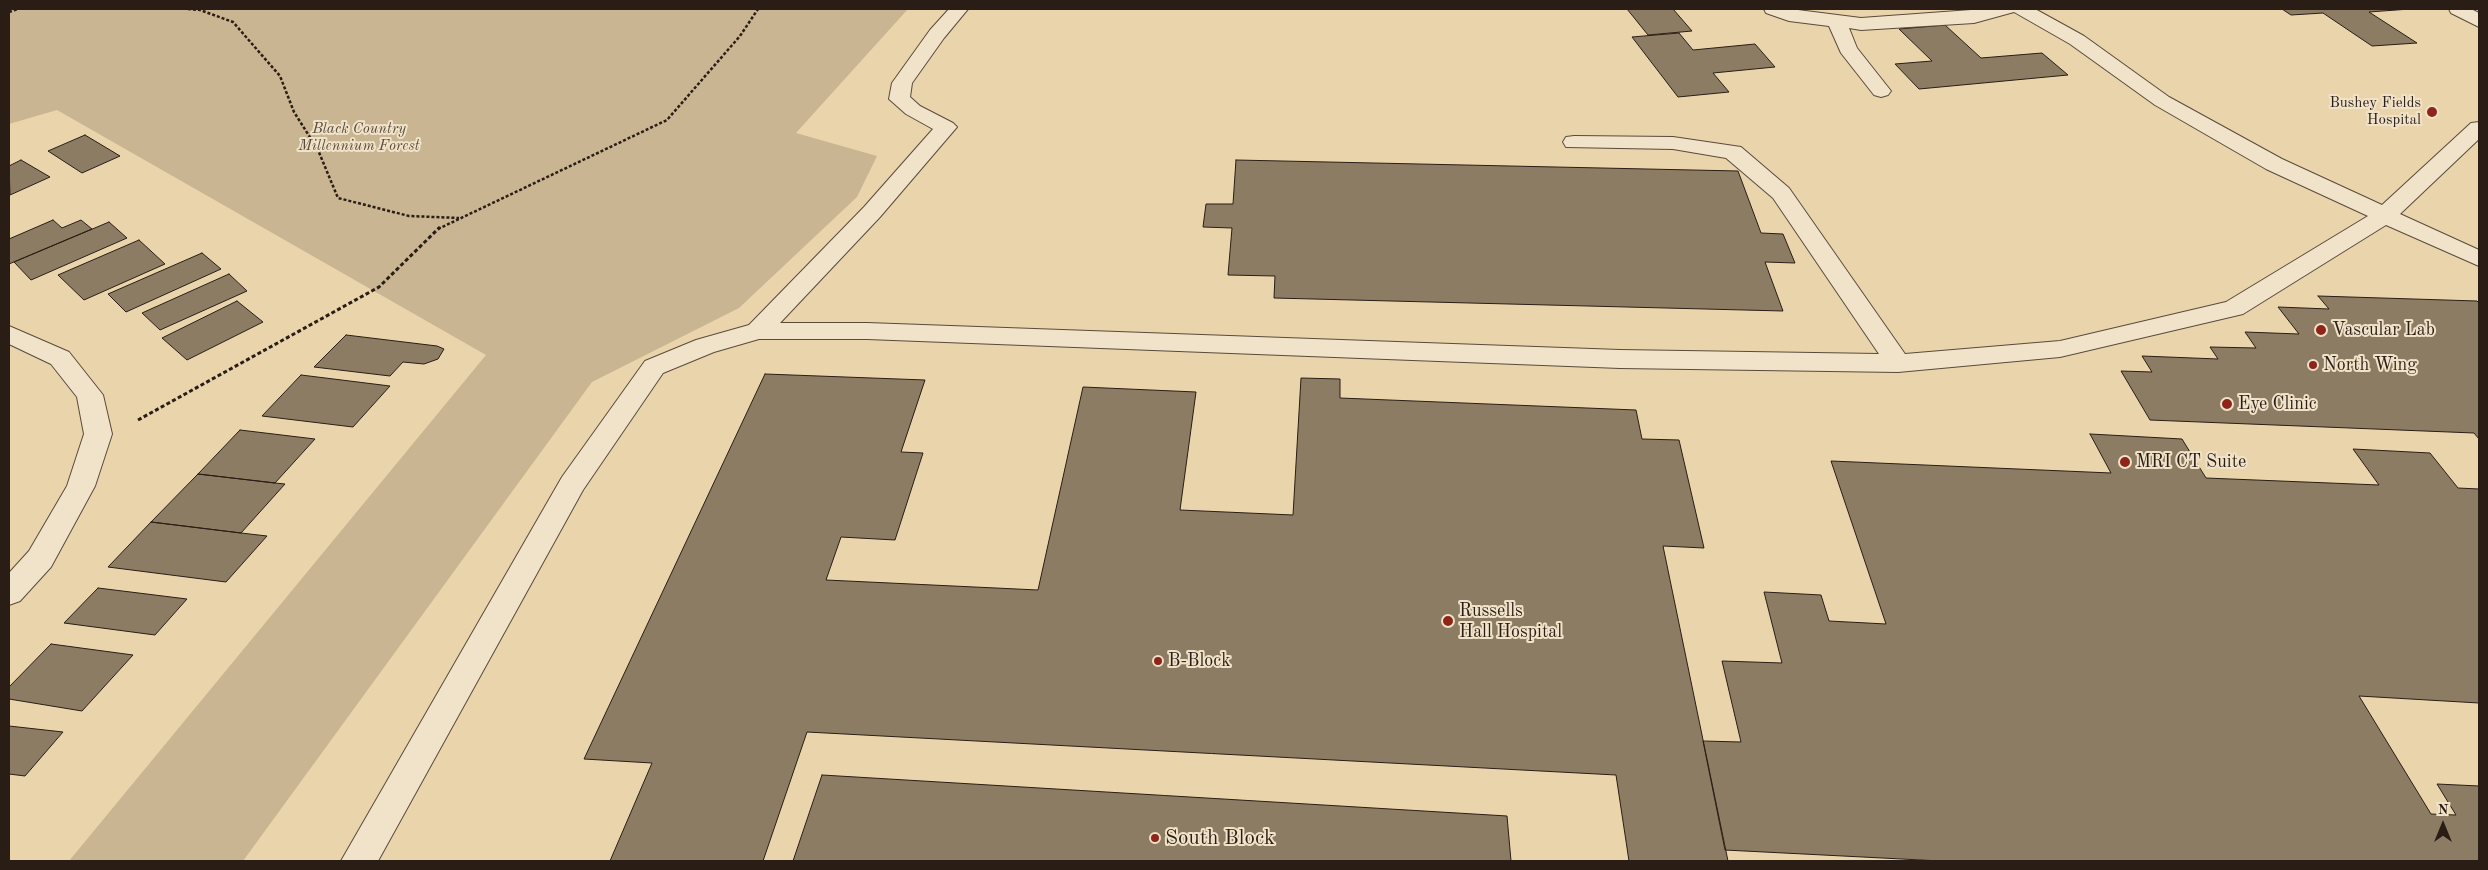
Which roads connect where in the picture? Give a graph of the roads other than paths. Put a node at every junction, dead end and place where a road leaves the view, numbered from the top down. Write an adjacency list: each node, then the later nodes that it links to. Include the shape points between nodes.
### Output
1 (959, 9): 13 (street, via 902,83 899,99 913,110 946,126 872,212)
2 (1774, 9): 6 (street, via 1796,17)
3 (2007, 9): 6 (street, via 1974,17 1861,24)
4 (2022, 9): 11 (street, via 2077,40 2171,106 2274,164)
5 (2458, 9): 7 (street)
6 (1836, 21): 8 (street, via 1848,49)
7 (2479, 21)
8 (1880, 91)
9 (2479, 128): 11 (street)
10 (1574, 142): 15 (street, via 1673,143 1733,152 1781,193)
11 (2384, 216): 12 (street); 15 (street, via 2234,308 2060,349)
12 (2479, 259)
13 (758, 331): 15 (street, via 867,331 1620,360); 17 (street, via 705,346 654,367 572,484)
14 (9, 334): 16 (street, via 60,358 90,394 98,434 81,486 40,559)
15 (1898, 363)
16 (9, 592)
17 (359, 861)

